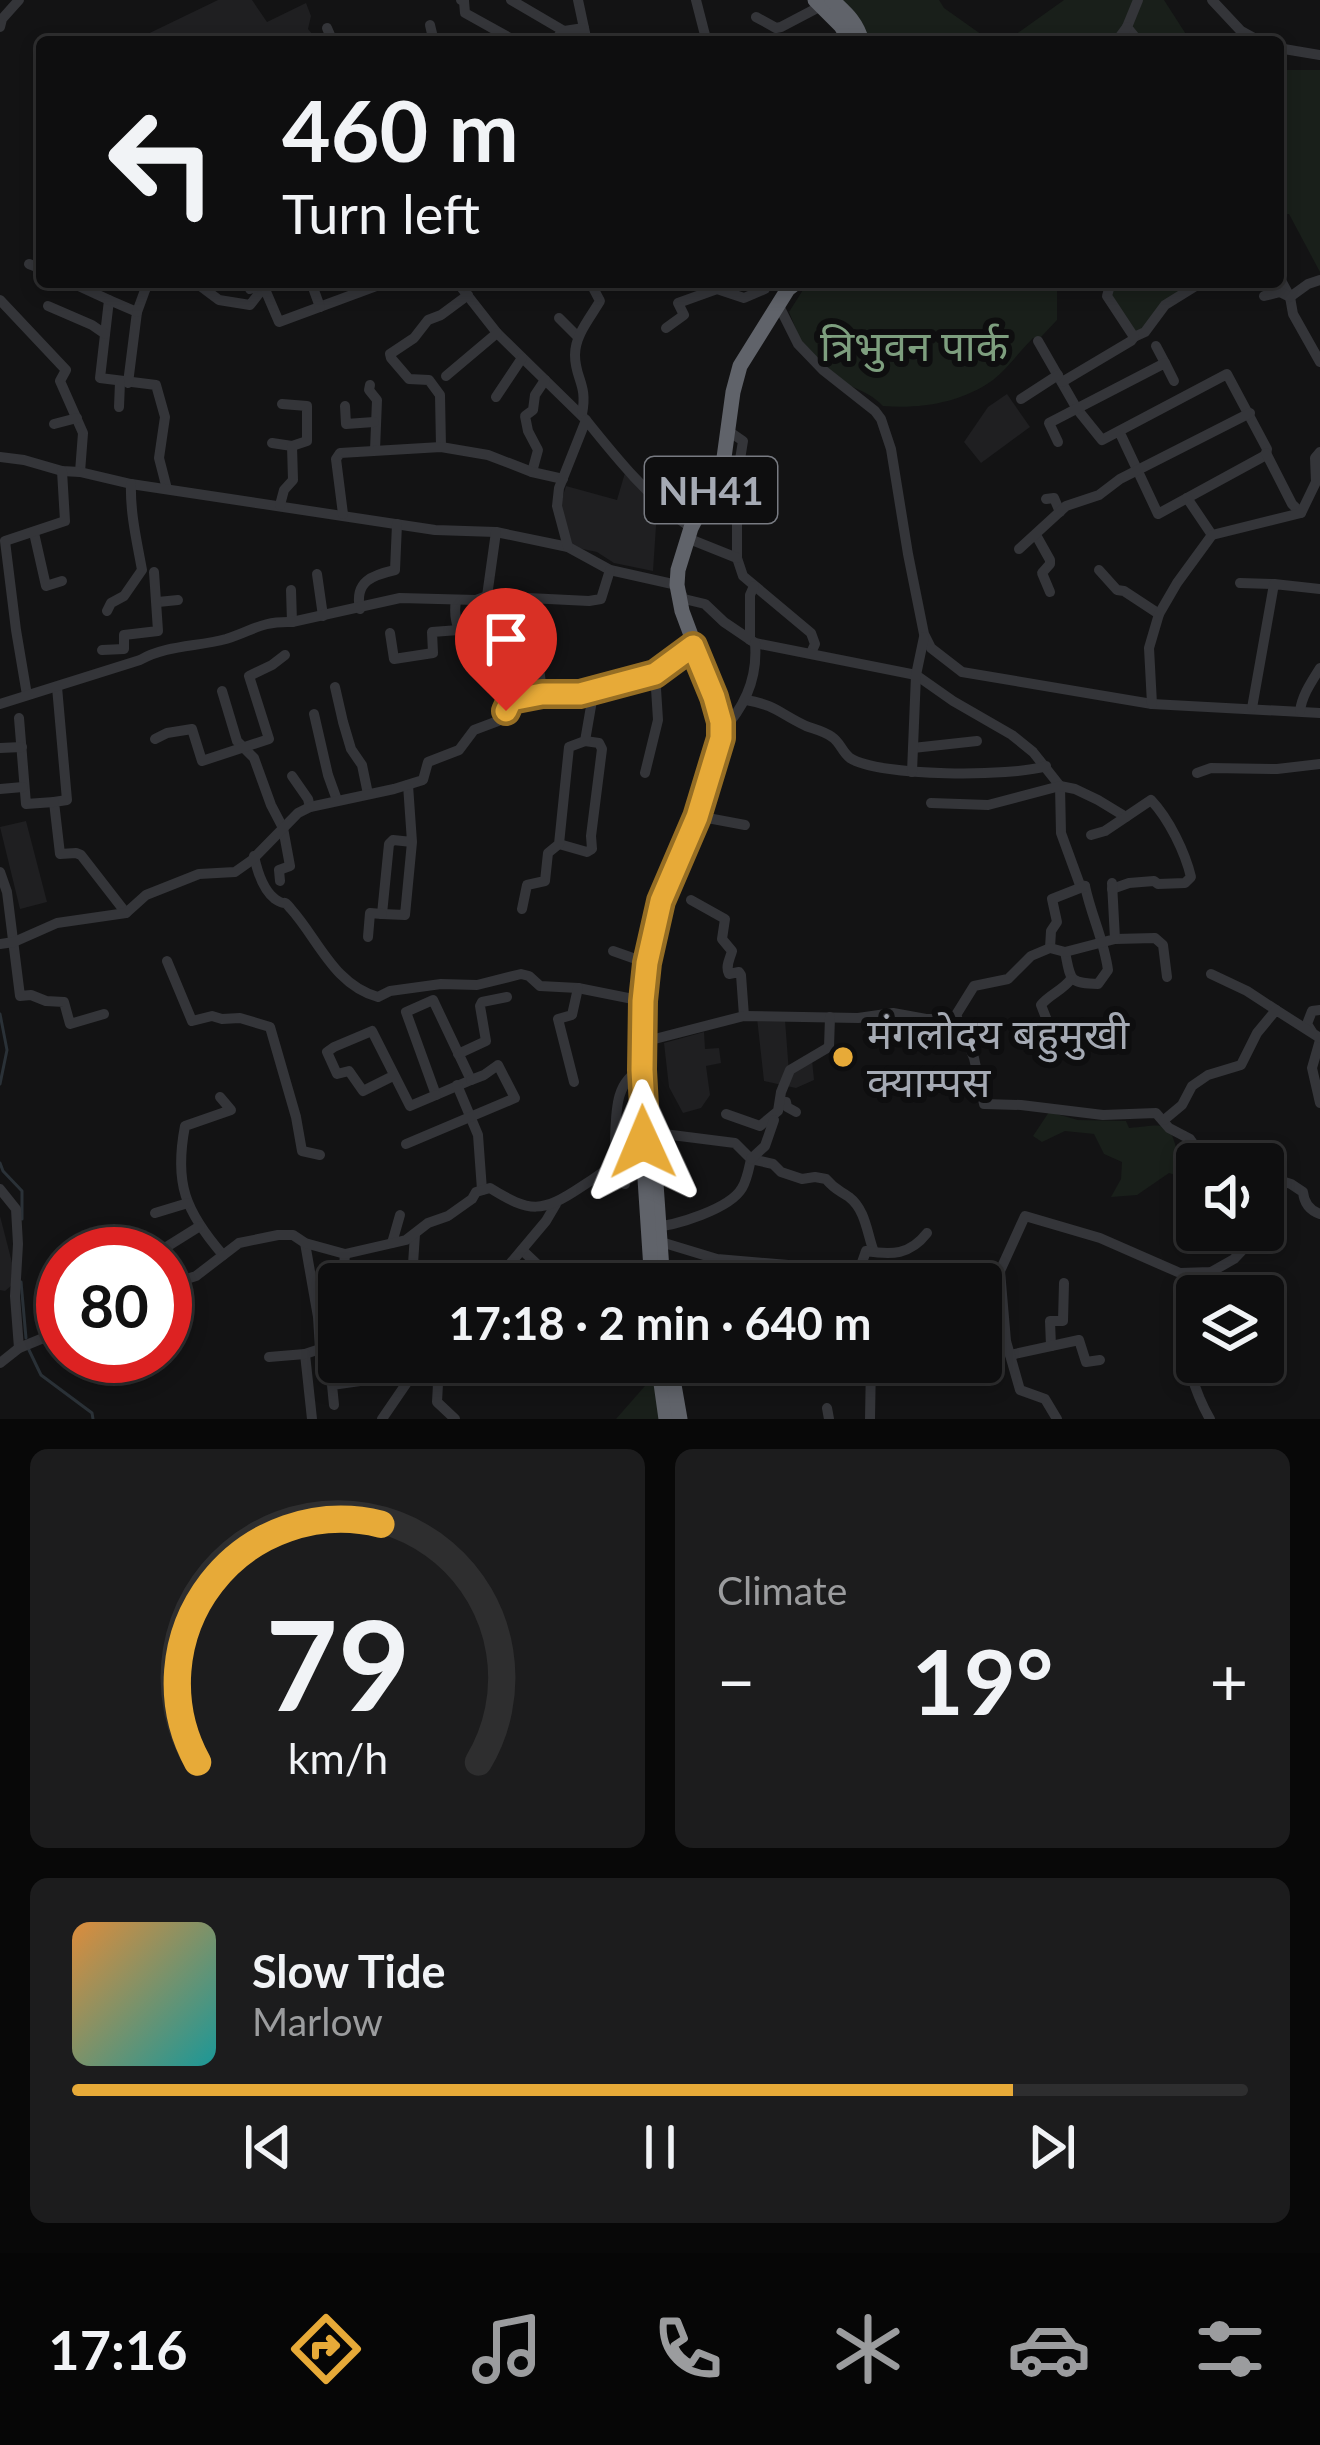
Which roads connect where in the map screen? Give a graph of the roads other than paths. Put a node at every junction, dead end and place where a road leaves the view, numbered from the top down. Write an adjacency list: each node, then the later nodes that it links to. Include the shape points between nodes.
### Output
1 (19, 0): 11 (street)
2 (460, 0): 18 (street, via 465,13)
3 (512, 0): 15 (street)
4 (578, 0): 14 (street)
5 (696, 0): 21 (street)
6 (1138, 0): 12 (street)
7 (1212, 0): 26 (street)
8 (823, 2): 9 (street, via 781,27); 22 (highway); 23 (highway, via 848,13)
9 (756, 17)
10 (430, 25): 17 (street)
11 (0, 26)
12 (1127, 27): 24 (street); 25 (street)
13 (327, 28): 16 (street)
14 (584, 28): 15 (street); 20 (street)
15 (564, 31): 19 (street)
16 (330, 36)
17 (433, 36)
18 (503, 36)
19 (559, 36)
20 (586, 36)
21 (705, 36)
22 (847, 36)
23 (861, 36)
24 (1120, 36)
25 (1134, 36)
26 (1250, 36)
27 (1284, 49): 28 (street)
28 (1320, 55)
29 (28, 264): 30 (street)
30 (36, 267)
31 (1320, 280): 48 (street)
32 (1284, 286): 48 (street)
33 (83, 288): 50 (street)
34 (146, 288): 54 (street)
35 (203, 288): 36 (street, via 250,305)
36 (267, 288)
37 (271, 288): 53 (street, via 279,322)
38 (312, 288): 53 (street)
39 (371, 288): 53 (street)
40 (462, 288): 46 (street)
41 (593, 288): 59 (street, via 601,301)
42 (764, 288): 56 (street, via 744,298 717,290 678,302 684,315)
43 (788, 288): 51 (highway, NH41)
44 (1109, 288): 60 (street)
45 (1192, 288): 60 (street)
46 (468, 295): 57 (street); 88 (street, via 390,354 409,379 429,380 440,395)
47 (1264, 296): 48 (street)
48 (1290, 297): 64 (street)
49 (0, 299): 80 (street, via 66,370 60,381)
50 (109, 300): 54 (street); 58 (street)
51 (778, 304): 83 (highway, NH41, via 740,366); 140 (street, via 798,344 881,418)
52 (48, 306): 58 (street)
53 (320, 307)
54 (137, 312): 70 (street, via 141,329)
55 (559, 319): 59 (street)
56 (667, 328)
57 (496, 333): 63 (street); 66 (street)
58 (104, 334): 70 (street, via 100,378)
59 (578, 337): 79 (street)
60 (1134, 337): 67 (street)
61 (1038, 341): 67 (street)
62 (1156, 346): 65 (street)
63 (522, 358): 68 (street); 72 (street)
64 (1320, 362)
65 (1165, 363): 69 (street); 77 (street)
66 (446, 376)
67 (1060, 379): 73 (street); 77 (street)
68 (545, 380): 79 (street); 95 (street, via 525,416 538,450)
69 (1174, 381)
70 (124, 383): 76 (street); 100 (street, via 156,386)
71 (370, 385): 81 (street)
72 (496, 398)
73 (1021, 399)
74 (282, 404): 87 (street, via 307,406 307,441)
75 (345, 406): 81 (street, via 346,424)
76 (119, 407)
77 (1078, 409): 84 (street, via 1102,440); 86 (street, via 1049,423)
78 (1250, 413): 84 (street, via 1227,374); 91 (street); 96 (street)
79 (584, 417): 98 (street); 110 (street)
80 (77, 418): 82 (street); 94 (street)
81 (374, 422): 89 (street)
82 (54, 424)
83 (728, 430): 110 (highway, NH41, via 723,465); 116 (street, via 742,441)
84 (1119, 431): 96 (street)
85 (272, 442): 87 (street)
86 (1058, 442)
87 (292, 446): 103 (street, via 293,480)
88 (441, 447): 89 (street); 95 (street)
89 (375, 450): 106 (street, via 336,456)
90 (1320, 452): 97 (street)
91 (1266, 453): 101 (street); 105 (street)
92 (0, 457): 93 (street)
93 (62, 471): 94 (street); 108 (street, via 65,521)
94 (80, 472): 99 (street)
95 (532, 472): 98 (street)
96 (1137, 472): 101 (street, via 1158,514); 104 (street)
97 (1318, 477): 105 (street)
98 (563, 479): 114 (street, via 557,506)
99 (131, 484): 100 (street); 134 (street, via 142,570)
100 (167, 489): 103 (street)
101 (1187, 498): 112 (street)
102 (1046, 499): 104 (street, via 1054,498)
103 (280, 505): 106 (street)
104 (1060, 512): 111 (street)
105 (1301, 513): 112 (street)
106 (343, 514): 107 (street)
107 (397, 524): 109 (street); 133 (street, via 395,570 374,574 359,589)
108 (34, 532): 113 (street); 121 (street, via 44,587)
109 (496, 532): 114 (street); 129 (street)
110 (689, 533): 116 (street); 124 (highway, NH41)
111 (1036, 535): 115 (street); 128 (street, via 1050,560 1042,573)
112 (1212, 535): 135 (street)
113 (3, 541): 155 (street)
114 (568, 548): 117 (street)
115 (1019, 549)
116 (737, 558): 125 (street)
117 (610, 570): 124 (street); 129 (street, via 601,599)
118 (1099, 571): 135 (street)
119 (154, 572): 132 (street)
120 (316, 574): 136 (street)
121 (62, 581)
122 (1240, 583): 123 (street)
123 (1274, 584): 126 (street); 159 (street)
124 (677, 585): 141 (street, via 684,599 705,604); 142 (highway, NH41)
125 (754, 586): 141 (street); 144 (street, via 811,633)
126 (1320, 589)
127 (291, 590): 137 (street)
128 (1051, 592)
129 (493, 596): 131 (street); 154 (street, via 500,668 539,675)
130 (178, 600): 132 (street)
131 (456, 600): 133 (street, via 400,598); 138 (street)
132 (158, 602): 143 (street, via 158,632 124,635 124,649)
133 (361, 609): 136 (street)
134 (107, 611)
135 (1159, 614): 158 (street, via 1150,648)
136 (323, 616): 137 (street)
137 (292, 622): 150 (street, via 158,650)
138 (459, 631): 139 (street, via 432,632 433,653 394,659); 146 (street)
139 (390, 633)
140 (924, 634): 149 (street); 158 (street, via 962,672)
141 (753, 642): 144 (street); 156 (street, via 757,662)
142 (693, 646): 148 (street); 164 (highway, NH41)
143 (102, 650)
144 (812, 653): 149 (street)
145 (285, 655): 170 (street, via 249,676 268,739)
146 (467, 660)
147 (1320, 668): 160 (street)
148 (655, 674): 152 (street); 175 (street, via 658,720)
149 (916, 675): 171 (street); 173 (street)
150 (57, 687): 155 (street); 184 (street, via 67,800)
151 (335, 687): 182 (street)
152 (594, 689): 154 (street); 166 (street)
153 (222, 692): 170 (street)
154 (542, 694): 178 (street, via 511,700 498,721 428,762 423,780)
155 (27, 695): 157 (street)
156 (746, 700): 164 (street); 174 (street, via 827,734 852,759)
157 (0, 704)
158 (1152, 704): 159 (street)
159 (1252, 708): 160 (street)
160 (1300, 711): 161 (street)
161 (1320, 713)
162 (314, 714): 183 (street)
163 (20, 718): 168 (street)
164 (721, 732): 187 (highway, NH41)
165 (155, 739): 170 (street, via 192,729 202,760)
166 (585, 741): 193 (street, via 569,747); 193 (street, via 602,748 592,849)
167 (977, 741): 171 (street)
168 (22, 747): 169 (street); 180 (street)
169 (0, 748)
170 (245, 748): 190 (street)
171 (913, 748): 174 (street)
172 (1320, 764): 176 (street)
173 (1046, 766): 174 (street); 179 (street)
174 (913, 772)
175 (645, 773)
176 (1197, 773)
177 (292, 776): 186 (street)
178 (408, 785): 182 (street); 192 (street)
179 (1060, 786): 185 (street, via 988,805); 188 (street); 197 (street, via 1061,833)
180 (23, 787): 181 (street); 184 (street, via 26,804)
181 (0, 789)
182 (368, 794): 183 (street)
183 (337, 800): 186 (street)
184 (54, 802): 200 (street, via 61,854 82,856)
185 (931, 803)
186 (310, 807): 190 (street)
187 (697, 817): 189 (street); 210 (highway, NH41, via 661,901)
188 (1126, 817): 191 (street); 204 (street, via 1151,800 1160,808 1191,877 1112,886)
189 (746, 825)
190 (283, 827): 194 (street); 196 (street, via 290,866 279,870)
191 (1091, 835)
192 (412, 842): 201 (street, via 389,844); 201 (street, via 405,915)
193 (560, 844): 199 (street, via 548,853 545,881 527,885)
194 (254, 856): 200 (street, via 236,872 199,874 146,895); 214 (street, via 272,897 289,905 345,979 367,994 521,974 540,986)
195 (0, 872): 203 (street)
196 (280, 881)
197 (1084, 886): 204 (street); 206 (street, via 1052,899)
198 (691, 900): 221 (street, via 725,919 722,938 732,951 724,957 729,974 740,972)
199 (522, 909)
200 (126, 913): 203 (street, via 57,923)
201 (382, 914): 202 (street, via 370,913)
202 (368, 937)
203 (14, 942): 205 (street); 219 (street, via 20,996 64,1002 70,1024)
204 (1110, 942): 208 (street); 212 (street, via 1155,938); 213 (street, via 1098,984)
205 (0, 944)
206 (1050, 948): 208 (street); 220 (street, via 1008,979 974,986)
207 (613, 951): 210 (street)
208 (1065, 952): 213 (street)
209 (167, 961): 247 (street, via 192,1022 212,1016 269,1027 302,1151)
210 (647, 963): 216 (highway, NH41)
211 (1211, 974): 217 (street)
212 (1167, 977)
213 (1071, 979): 223 (street, via 1041,1005)
214 (578, 988): 216 (street); 232 (street, via 572,1015 558,1019)
215 (507, 997): 228 (street, via 482,1002 486,1041)
216 (643, 1001): 225 (highway, NH41)
217 (1276, 1010): 218 (street, via 1320,1038 1307,1024); 243 (street, via 1241,1065 1192,1085)
218 (1320, 1010)
219 (104, 1014)
220 (956, 1015): 222 (street); 243 (street, via 984,1104 1156,1113)
221 (744, 1016): 222 (street); 225 (street)
222 (830, 1017): 238 (street, via 829,1047 790,1070)
223 (1050, 1028)
224 (1320, 1040): 237 (street, via 1312,1068)
225 (643, 1042): 229 (highway, NH41)
226 (331, 1046): 227 (street); 230 (street, via 372,1031); 230 (street, via 337,1074 349,1071 363,1091)
227 (312, 1054)
228 (458, 1054): 231 (street); 234 (street, via 433,1000 406,1012)
229 (642, 1070): 244 (highway, NH41); 249 (street, via 622,1085)
230 (393, 1076): 234 (street, via 410,1106)
231 (471, 1079): 233 (street); 236 (street, via 498,1065)
232 (574, 1082)
233 (457, 1085): 234 (street); 242 (street)
234 (436, 1095)
235 (220, 1097): 254 (street, via 230,1110 185,1126 180,1167)
236 (515, 1098): 240 (street); 242 (street)
237 (1320, 1103)
238 (780, 1107): 239 (street, via 786,1102); 241 (street, via 760,1126); 248 (street)
239 (796, 1112)
240 (521, 1114)
241 (725, 1114)
242 (471, 1118): 246 (street); 253 (street)
243 (1164, 1120): 245 (street)
244 (646, 1128): 248 (street, via 735,1143); 261 (highway, NH41)
245 (1193, 1143)
246 (406, 1144)
247 (320, 1155)
248 (751, 1159): 261 (street, via 741,1192); 268 (street, via 802,1179 826,1179 867,1222)
249 (610, 1168): 251 (street); 255 (street)
250 (1284, 1181): 257 (street)
251 (625, 1184)
252 (0, 1190): 288 (street, via 16,1209)
253 (482, 1190): 255 (street, via 535,1207); 263 (street)
254 (188, 1203): 256 (street); 259 (street)
255 (556, 1204): 266 (street)
256 (155, 1214)
257 (1320, 1214)
258 (400, 1215): 265 (street)
259 (200, 1226): 260 (street); 270 (street)
260 (192, 1231)
261 (656, 1232): 275 (highway, NH41); 276 (highway, NH41); 277 (street, via 717,1259)
262 (927, 1233): 268 (street, via 911,1250)
263 (415, 1234): 265 (street); 272 (street)
264 (305, 1243): 269 (street); 270 (street, via 278,1235 238,1243); 285 (street)
265 (392, 1243): 269 (street)
266 (522, 1250): 273 (street); 274 (street)
267 (1242, 1251): 280 (street)
268 (874, 1252): 278 (street, via 866,1251)
269 (345, 1254): 271 (street)
270 (223, 1255): 282 (street)
271 (344, 1263)
272 (412, 1263)
273 (511, 1263)
274 (536, 1263)
275 (654, 1263)
276 (661, 1263)
277 (758, 1263)
278 (862, 1263)
279 (1002, 1267): 280 (street, via 1025,1216 1180,1274)
280 (1211, 1272): 281 (street)
281 (1210, 1275)
282 (192, 1277)
283 (1064, 1282): 287 (street, via 1064,1321 1050,1322)
284 (1002, 1294): 291 (street)
285 (318, 1317)
286 (36, 1341): 288 (street)
287 (1051, 1346): 291 (street); 293 (street, via 1079,1340 1086,1363)
288 (23, 1347): 294 (street)
289 (318, 1350): 290 (street)
290 (304, 1354): 292 (street); 303 (street)
291 (1010, 1354): 309 (street, via 1020,1390 1045,1399)
292 (269, 1357)
293 (1100, 1360)
294 (0, 1363)
295 (351, 1383): 302 (street, via 332,1385)
296 (407, 1383): 304 (street)
297 (437, 1383): 305 (street, via 437,1402)
298 (666, 1383): 306 (highway)
299 (671, 1383): 307 (highway)
300 (871, 1383): 308 (street)
301 (1194, 1383): 310 (street)
302 (334, 1406)
303 (312, 1419)
304 (382, 1419)
305 (455, 1419)
306 (666, 1419)
307 (680, 1419)
308 (871, 1419)
309 (1055, 1419)
310 (1210, 1419)

